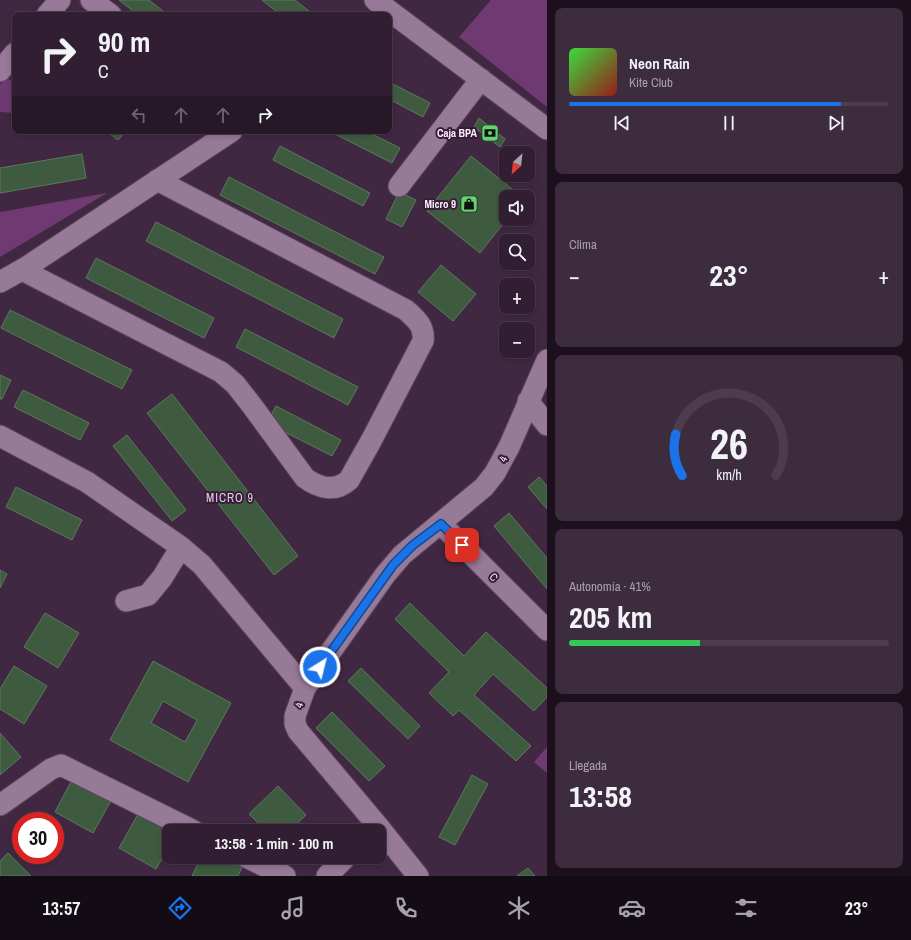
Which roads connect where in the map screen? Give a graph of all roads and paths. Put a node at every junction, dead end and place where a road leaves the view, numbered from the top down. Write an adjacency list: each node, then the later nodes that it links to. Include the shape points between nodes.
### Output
1 (60, 0): 4 (street)
2 (91, 0): 5 (street)
3 (375, 0): 6 (street)
4 (50, 12)
5 (107, 12)
6 (387, 12)
7 (392, 17): 10 (street)
8 (12, 57): 9 (street)
9 (0, 71)
10 (481, 79): 11 (street); 14 (street)
11 (547, 129)
12 (227, 134): 13 (street)
13 (157, 180): 15 (street); 15 (street, via 406,310 419,322 424,333 423,341 371,441 345,484 324,488 305,478 235,384 221,372)
14 (399, 186)
15 (22, 270): 16 (street)
16 (0, 282)
17 (547, 360): 18 (street, 4)
18 (528, 401): 19 (street); 21 (street, 4, via 495,473 484,487)
19 (547, 425)
20 (0, 436): 22 (street, via 87,482)
21 (441, 524): 24 (street, C); 25 (street, 4, via 413,545 393,565)
22 (181, 547): 23 (street, via 148,595); 25 (street, via 202,565)
23 (126, 601)
24 (547, 630)
25 (305, 688): 28 (street, 4, via 295,716 296,727)
26 (0, 805): 27 (street, via 51,769 61,765)
27 (180, 824)
28 (372, 824)
29 (386, 840): 34 (street, 4)
30 (260, 864): 32 (street)
31 (339, 864): 33 (street)
32 (285, 876)
33 (326, 876)
34 (418, 876)

